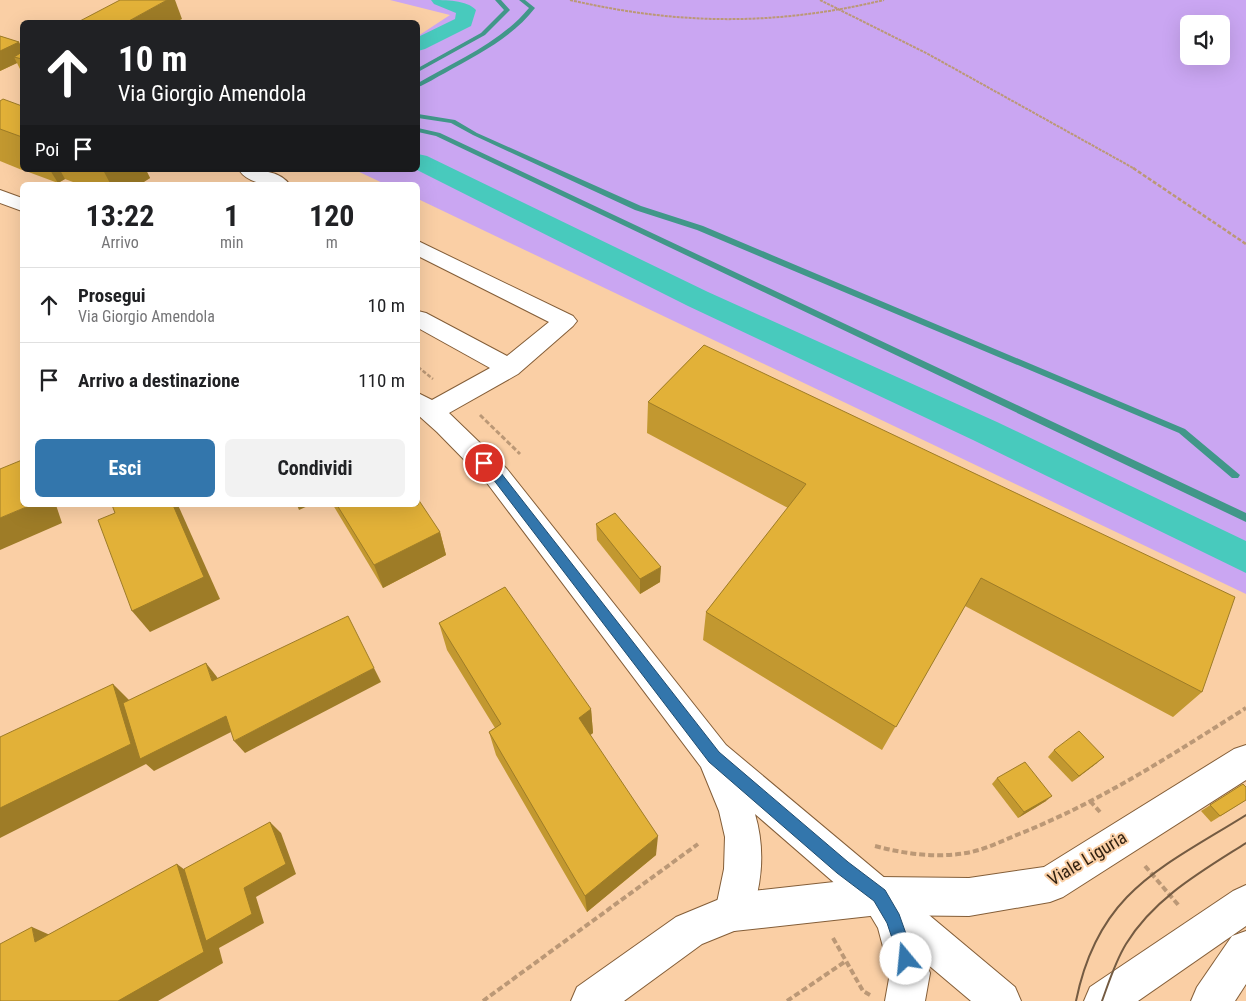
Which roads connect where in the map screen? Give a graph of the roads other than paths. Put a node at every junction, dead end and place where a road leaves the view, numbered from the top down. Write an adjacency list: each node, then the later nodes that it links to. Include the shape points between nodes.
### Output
1 (253, 172): 2 (street)
2 (274, 182)
3 (0, 196): 4 (street)
4 (20, 204)
5 (420, 249): 7 (street, via 565,321)
6 (420, 319): 7 (street)
7 (509, 368): 8 (street)
8 (424, 407): 9 (street, via 497,476)
9 (714, 757): 11 (street); 13 (street, via 733,802 743,837 743,865)
10 (1246, 761): 11 (street, Viale Liguria, via 1050,884 969,897)
11 (879, 896): 13 (street, Viale Liguria); 16 (street, via 894,920 908,964); 17 (street)
12 (1246, 904): 18 (street)
13 (734, 912): 15 (street, Viale Liguria, via 689,930)
14 (1246, 950): 19 (street)
15 (591, 1001)
16 (906, 1001)
17 (1001, 1001)
18 (1104, 1001)
19 (1211, 1001)

